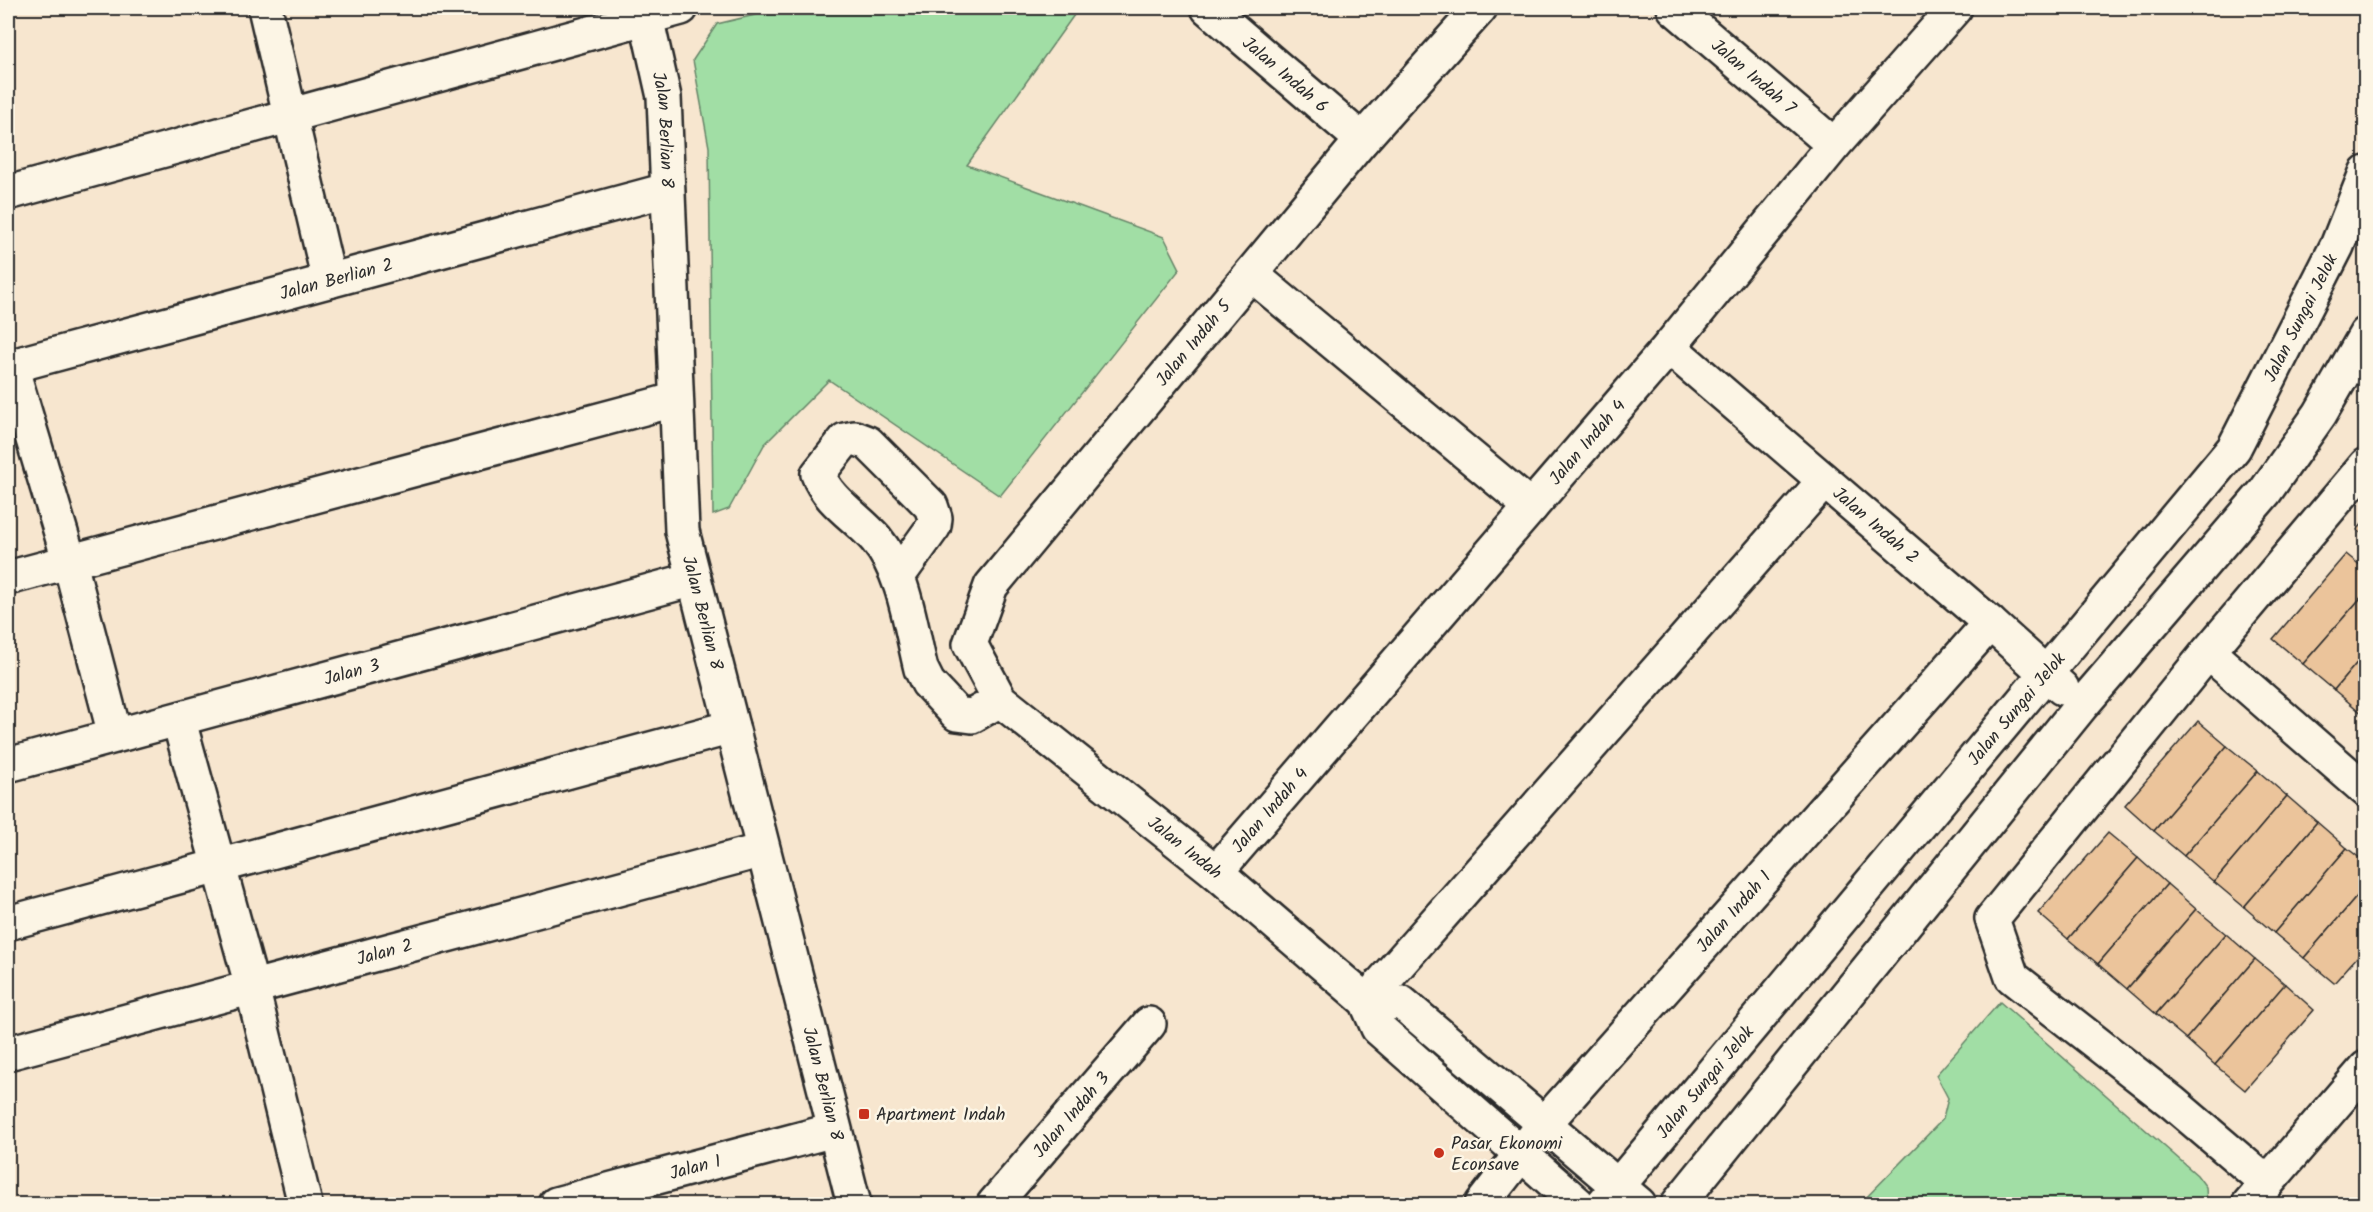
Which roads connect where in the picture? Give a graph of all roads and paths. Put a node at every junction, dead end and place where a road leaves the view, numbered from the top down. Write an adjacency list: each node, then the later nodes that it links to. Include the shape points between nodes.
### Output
1 (265, 8): 8 (street)
2 (681, 8): 7 (street)
3 (1208, 8): 9 (street, Jalan Indah 6)
4 (1480, 8): 9 (street, Jalan Indah 5)
5 (1674, 8): 10 (street, Jalan Indah 7)
6 (1955, 8): 10 (street, Jalan Indah 4)
7 (646, 12): 8 (street); 12 (street, Jalan Berlian 8, via 664,97)
8 (289, 115): 13 (street); 15 (street)
9 (1362, 140): 14 (street, Jalan Indah 5)
10 (1834, 145): 17 (street, Jalan Indah 4)
11 (2366, 172): 29 (street, Jalan Sungai Jelok, via 2337,246 2234,448)
12 (667, 190): 15 (street, Jalan Berlian 2); 19 (street, Jalan Berlian 8)
13 (8, 193)
14 (1251, 274): 22 (street); 30 (street, Jalan Indah 5, via 991,586 970,644)
15 (329, 281): 18 (street, Jalan Berlian 2)
16 (2366, 334): 31 (street, via 2320,414 2265,492)
17 (1669, 347): 21 (street, Jalan Indah 2); 22 (street, Jalan Indah 4)
18 (9, 366): 23 (street)
19 (675, 400): 23 (street); 26 (street, Jalan Berlian 8, via 682,531)
20 (2366, 465): 28 (street)
21 (1824, 481): 27 (street, Jalan Indah 2); 42 (street)
22 (1531, 507): 39 (street, Jalan Indah 4)
23 (70, 563): 25 (street); 34 (street)
24 (898, 576): 30 (street, via 928,683 957,714 972,716)
25 (8, 578)
26 (694, 579): 32 (street, Jalan 3); 33 (street, Jalan Berlian 8)
27 (1990, 623): 29 (street, Jalan Indah 2); 47 (street, Jalan Indah 1)
28 (2208, 652): 36 (street); 51 (street, via 1992,919 2012,977 2173,1103)
29 (2046, 674): 31 (street, Jalan Indah 2); 48 (street, Jalan Sungai Jelok)
30 (1000, 699): 39 (street, Jalan Indah)
31 (2081, 706): 50 (street)
32 (179, 721): 34 (street, Jalan 3); 38 (street)
33 (732, 727): 37 (street, Jalan Berlian 8); 38 (street)
34 (115, 735): 35 (street, Jalan 3)
35 (8, 765)
36 (2366, 790)
37 (763, 850): 41 (street, Jalan 2); 46 (street, Jalan Berlian 8)
38 (218, 866): 40 (street); 41 (street)
39 (1216, 872): 42 (street, Jalan Indah)
40 (8, 923)
41 (252, 987): 44 (street, Jalan 2); 53 (street)
42 (1366, 1000): 47 (street, via 1402,1002); 49 (street, Jalan Indah, via 1378,1028)
43 (1149, 1024): 56 (street, Jalan Indah 3)
44 (8, 1053)
45 (2366, 1068): 51 (street)
46 (834, 1130): 54 (street, Jalan 1); 55 (street, Jalan Berlian 8)
47 (1555, 1134): 48 (street, via 1592,1151); 49 (street, Jalan Indah 1); 52 (street)
48 (1650, 1148): 52 (street, Jalan Sungai Jelok)
49 (1530, 1163): 57 (street, Jalan Indah 1); 58 (street); 59 (street, Jalan Indah)
50 (1702, 1190): 60 (street)
51 (2258, 1194)
52 (1620, 1199)
53 (305, 1204)
54 (556, 1204)
55 (854, 1204)
56 (994, 1204)
57 (1482, 1204)
58 (1550, 1204)
59 (1578, 1204)
60 (1678, 1204)

